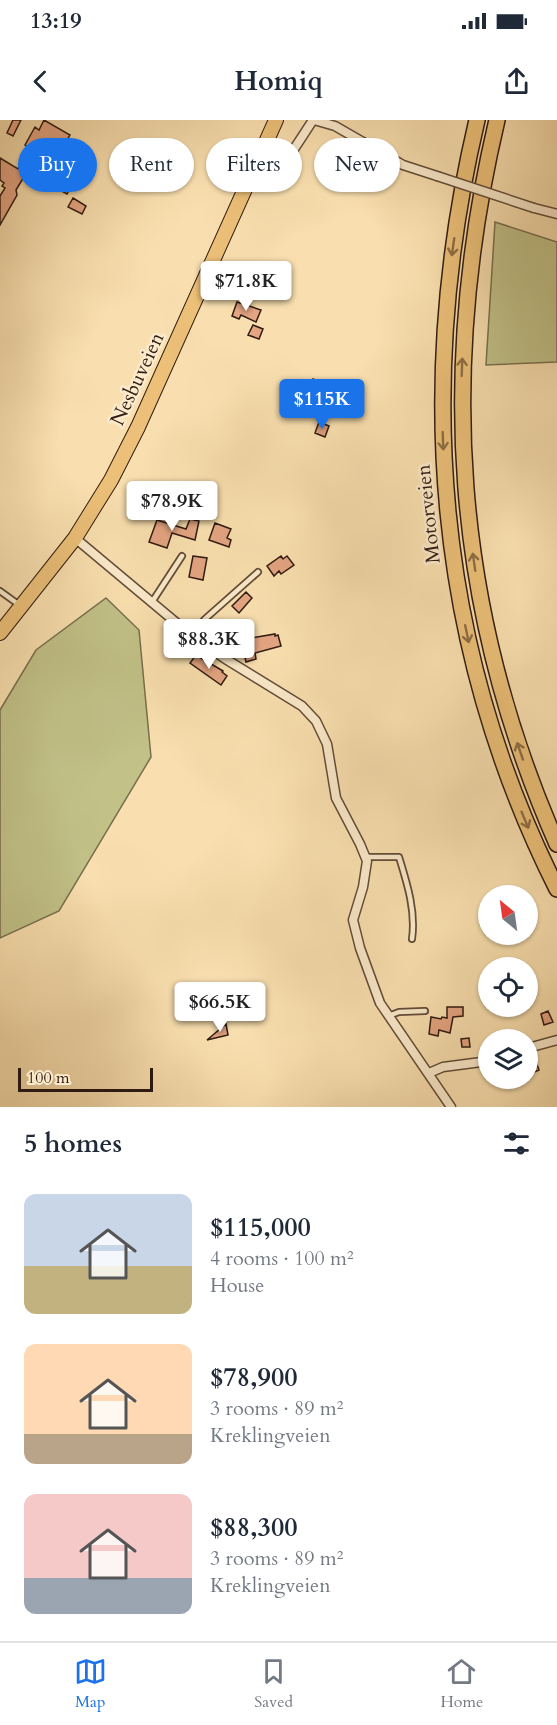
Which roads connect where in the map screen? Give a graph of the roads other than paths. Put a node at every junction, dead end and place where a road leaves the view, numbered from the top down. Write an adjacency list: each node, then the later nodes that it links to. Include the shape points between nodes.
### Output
1 (276, 120): 5 (main road, Nesbuveien)
2 (313, 120): 6 (street); 8 (street, bridge, via 336,126 403,165)
3 (477, 120): 19 (highway, Motorveien, one-way to 19, via 458,215 444,327 442,413 447,511 461,608 484,704 516,796)
4 (498, 120): 17 (highway, Motorveien, one-way to 4, via 522,758 495,667 466,506 462,411 465,317 478,213)
5 (268, 138)
6 (301, 138)
7 (245, 192): 9 (main road, Nesbuveien, via 138,427)
8 (557, 214)
9 (75, 538): 13 (street); 14 (main road, Nesbuveien)
10 (182, 556): 13 (lane)
11 (258, 572): 16 (lane)
12 (0, 591): 14 (lane)
13 (152, 602): 16 (street)
14 (21, 606): 15 (main road, Nesbuveien)
15 (0, 633)
16 (191, 635): 18 (street, via 311,714 327,744 336,798)
17 (557, 844)
18 (366, 857): 20 (lane, via 399,857 412,908); 22 (street, via 366,877 353,926)
19 (557, 889)
20 (412, 939)
21 (425, 1011): 22 (lane)
22 (388, 1016): 26 (street)
23 (557, 1040): 24 (street)
24 (538, 1045)
25 (478, 1062): 26 (street)
26 (429, 1073): 27 (street)
27 (451, 1107)

